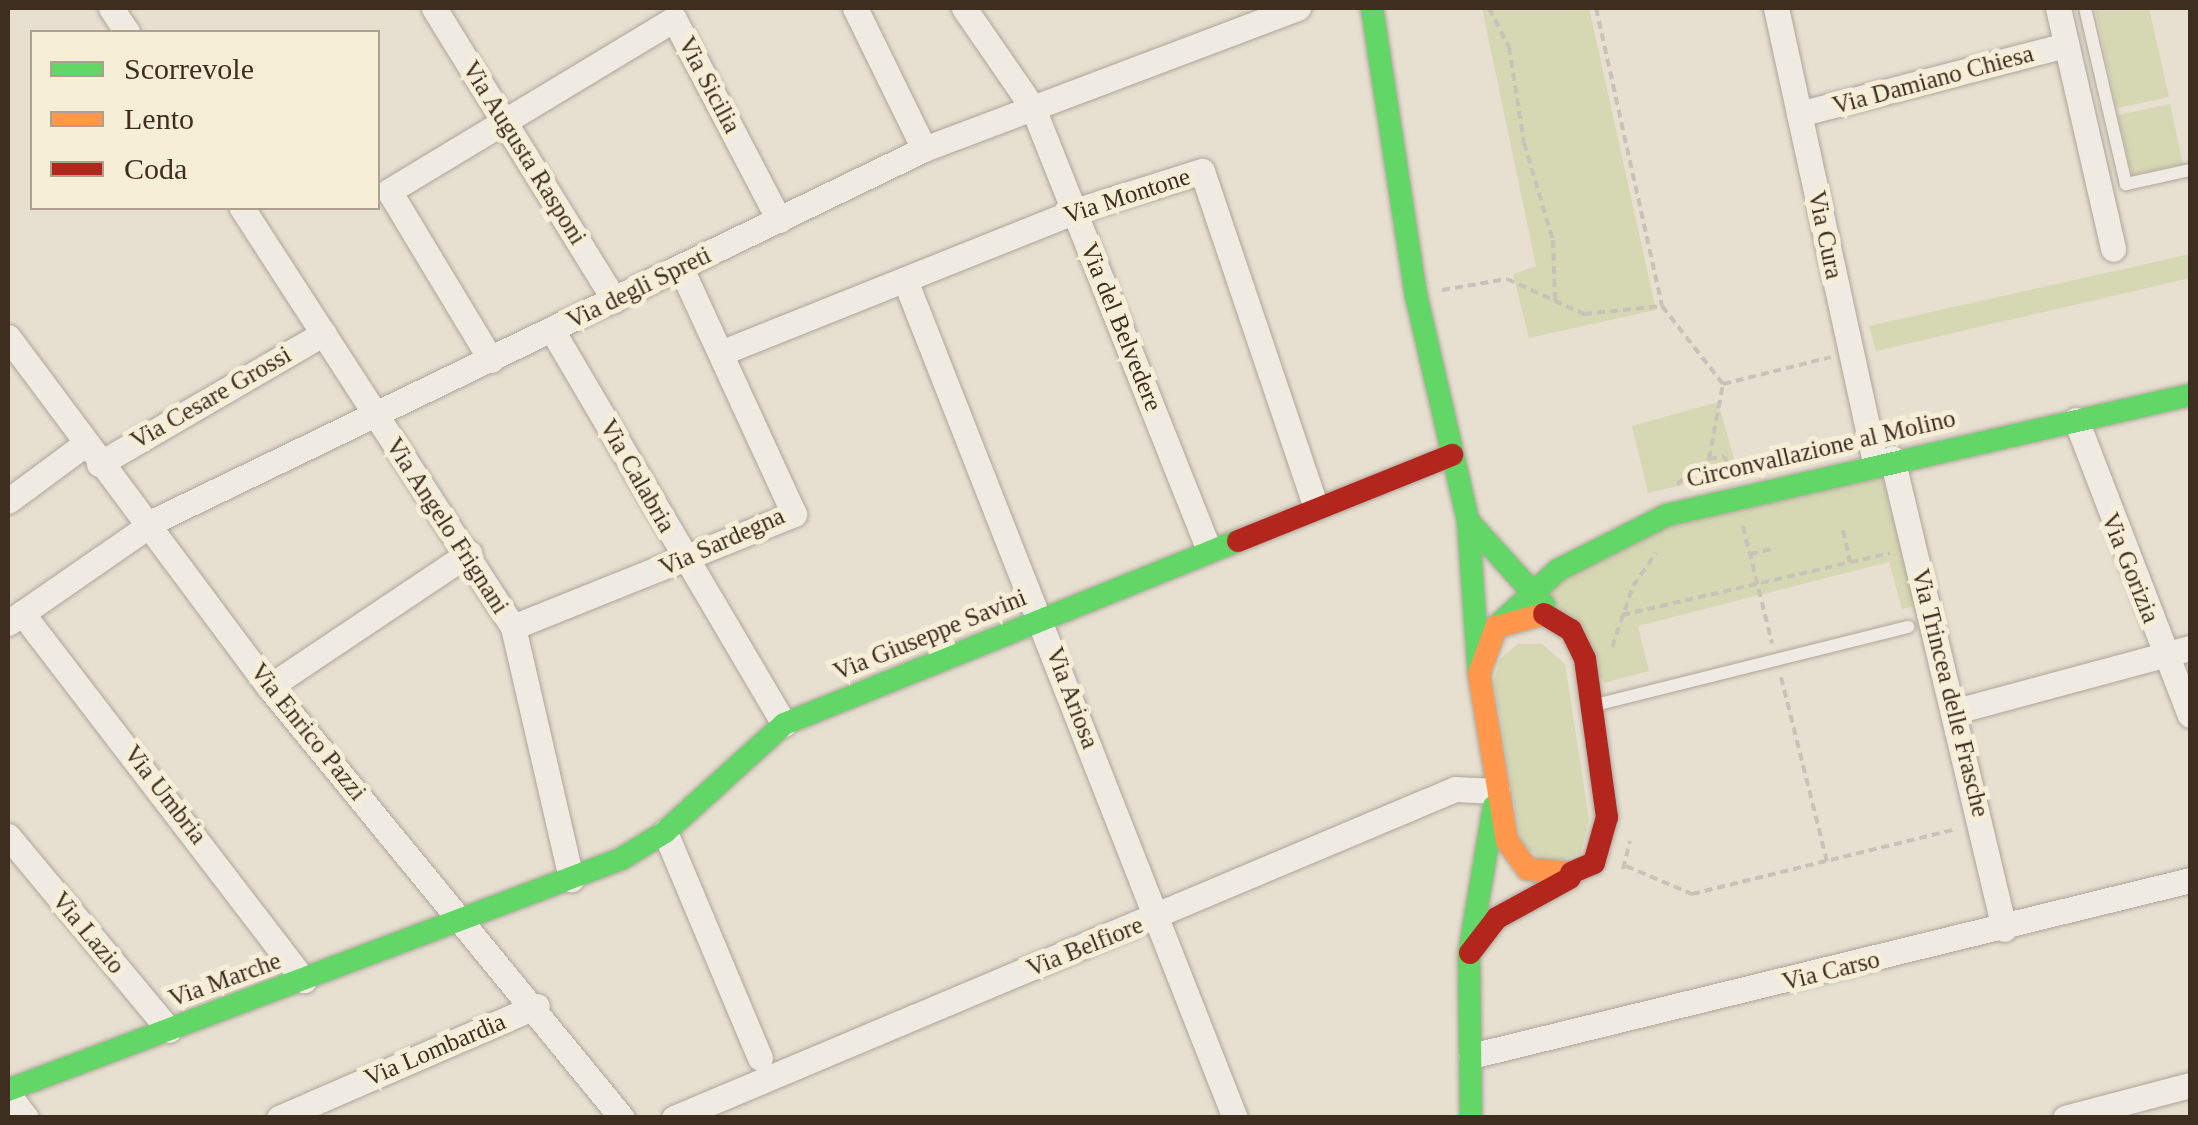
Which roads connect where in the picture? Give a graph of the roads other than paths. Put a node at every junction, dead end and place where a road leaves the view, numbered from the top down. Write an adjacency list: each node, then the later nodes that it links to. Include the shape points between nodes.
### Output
1 (110, 8): 10 (street)
2 (434, 8): 14 (street, Via Augusta Rasponi)
3 (854, 8): 15 (street)
4 (964, 8): 12 (street, Via del Belvedere)
5 (1298, 8): 12 (street, Via degli Spreti)
6 (1372, 8): 33 (street, via 1416,294)
7 (1776, 8): 13 (street, Via Cura)
8 (2058, 8): 11 (street)
9 (2086, 8): 16 (lane, via 2126,184)
10 (126, 30)
11 (2066, 45): 13 (street, Via Damiano Chiesa); 20 (street)
12 (1033, 108): 15 (street, Via degli Spreti); 18 (street, Via del Belvedere)
13 (1799, 114): 34 (street, Via Cura)
14 (504, 119): 19 (street, Via Sicilia, via 674,19); 23 (street, Via Augusta Rasponi); 28 (street, via 388,191)
15 (924, 150): 19 (street, Via degli Spreti)
16 (2190, 170)
17 (243, 210): 25 (street, Via Angelo Frignani)
18 (1075, 211): 22 (street, Via Montone); 36 (street, Via Montone, via 1202,171); 39 (street, Via del Belvedere)
19 (779, 220): 21 (street, Via degli Spreti)
20 (2113, 249)
21 (681, 268): 23 (street, Via degli Spreti); 27 (street, Via Sardegna)
22 (905, 280): 27 (street, Via Montone); 44 (street, Via Ariosa)
23 (614, 300): 24 (street, Via degli Spreti)
24 (552, 330): 28 (street, Via degli Spreti); 41 (street, Via Calabria)
25 (324, 333): 30 (street, Via Angelo Frignani); 32 (street, Via Cesare Grossi)
26 (8, 337): 32 (street, Via Enrico Pazzi)
27 (724, 352): 41 (street, Via Sardegna, via 794,514)
28 (491, 360): 30 (street, Via degli Spreti)
29 (2190, 396): 31 (street, Circonvallazione al Molino)
30 (375, 416): 38 (street, Via degli Spreti); 40 (street, Via Angelo Frignani)
31 (2076, 420): 34 (street, Circonvallazione al Molino); 49 (street, Via Gorizia)
32 (92, 454): 35 (street, Via Cesare Grossi); 38 (street, Via Enrico Pazzi)
33 (1452, 454): 36 (street, Via Giuseppe Savini); 37 (street)
34 (1883, 460): 42 (street, Circonvallazione al Molino, via 1668,515); 53 (street, Via Trincea delle Frasche, via 1914,547)
35 (8, 501)
36 (1316, 507): 39 (street, Via Giuseppe Savini)
37 (1468, 521): 42 (street); 50 (street)
38 (144, 526): 43 (street, Via degli Spreti); 51 (street, Via Enrico Pazzi)
39 (1208, 548): 44 (street, Via Giuseppe Savini)
40 (469, 554): 47 (street, Via Angelo Frignani); 51 (street)
41 (685, 560): 47 (street, Via Sardegna); 55 (street, Via Calabria)
42 (1528, 590): 45 (street); 46 (street, Circonvallazione al Molino)
43 (15, 618): 66 (street, Via Umbria)
44 (1041, 620): 55 (street, Via Giuseppe Savini); 63 (street, Via Ariosa)
45 (1559, 620): 46 (street, via 1528,613); 52 (street, via 1580,643)
46 (1496, 626): 50 (street)
47 (513, 627): 60 (street, Via Angelo Frignani)
48 (1908, 628): 52 (lane)
49 (2178, 652): 53 (street); 54 (street, Via Gorizia)
50 (1479, 674): 56 (street)
51 (269, 687): 62 (street, Via Enrico Pazzi)
52 (1592, 705): 59 (street, via 1608,834)
53 (1956, 712): 64 (street, Via Trincea delle Frasche)
54 (2190, 715)
55 (784, 724): 57 (street, Via Giuseppe Savini)
56 (1497, 791): 59 (street, via 1507,841 1527,870); 63 (street, Via Belfiore, via 1455,790); 65 (street)
57 (664, 832): 60 (street, Via Giuseppe Savini); 70 (street)
58 (8, 836): 68 (street, Via Lazio)
59 (1580, 873): 65 (street, via 1497,918)
60 (571, 879): 62 (street, Via Giuseppe Savini)
61 (2190, 880): 64 (street, Via Carso)
62 (460, 916): 66 (street, Via Marche); 67 (street, Via Enrico Pazzi)
63 (1157, 917): 71 (street, Via Belfiore); 79 (street, Via Ariosa)
64 (2004, 929): 69 (street, Via Carso)
65 (1469, 954): 69 (street)
66 (304, 980): 68 (street, Via Marche)
67 (536, 1006): 76 (street, Via Lombardia); 77 (street, Via Enrico Pazzi)
68 (169, 1030): 74 (street, Via Marche)
69 (1471, 1056): 80 (street)
70 (760, 1058): 71 (street); 73 (street)
71 (788, 1069): 73 (street, Via Belfiore)
72 (2190, 1084): 81 (street)
73 (748, 1086): 78 (street, Via Belfiore)
74 (8, 1092): 75 (street)
75 (26, 1118)
76 (279, 1118)
77 (622, 1118)
78 (674, 1118)
79 (1235, 1118)
80 (1471, 1118)
81 (2065, 1118)

